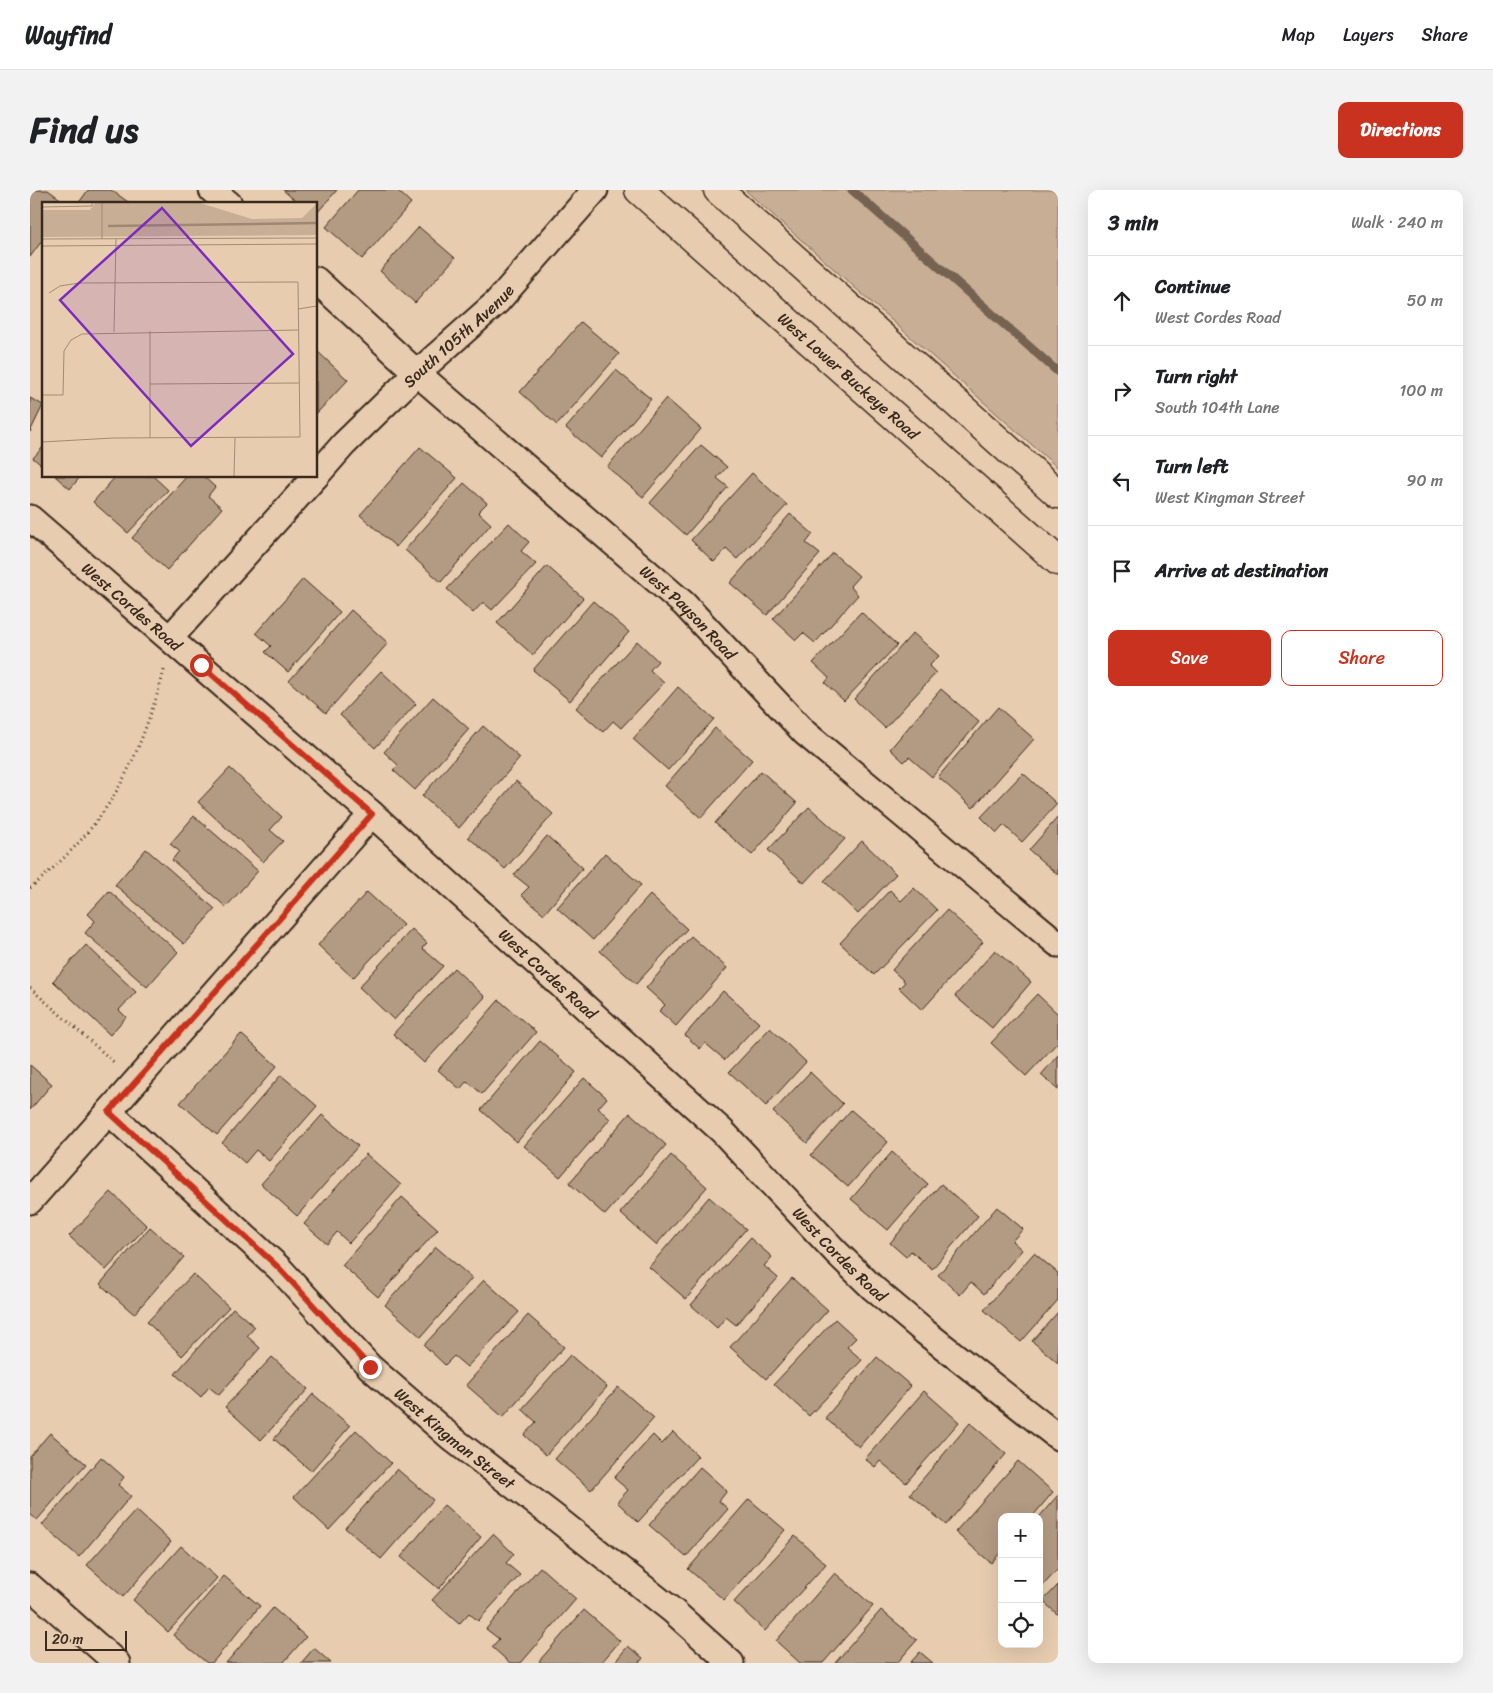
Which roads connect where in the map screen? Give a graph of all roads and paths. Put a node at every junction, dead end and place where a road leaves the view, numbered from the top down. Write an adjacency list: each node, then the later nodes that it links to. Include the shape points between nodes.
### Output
1 (212, 190): 5 (street)
2 (595, 190): 7 (street, South 105th Avenue, via 497,302)
3 (639, 190): 12 (main road, West Lower Buckeye Road)
4 (718, 190): 10 (main road)
5 (227, 202)
6 (318, 282): 7 (street, West Payson Road)
7 (417, 373): 8 (street, South 105th Avenue); 17 (street, West Payson Road, via 684,604 805,733)
8 (318, 474)
9 (314, 478): 13 (street, South 105th Avenue)
10 (1058, 494)
11 (30, 518): 13 (street, West Cordes Road)
12 (1058, 561)
13 (170, 638): 15 (street, West Cordes Road)
14 (170, 674): 16 (path, via 164,668 138,752 107,808 66,856)
15 (372, 814): 19 (street); 22 (street, West Cordes Road, via 722,1131 873,1288)
16 (30, 888)
17 (1058, 944)
18 (30, 988): 19 (path)
19 (135, 1082): 20 (street)
20 (109, 1112): 21 (street); 25 (street, West Kingman Street, via 279,1268 377,1373 454,1440 673,1611)
21 (30, 1201)
22 (1058, 1437)
23 (30, 1586): 24 (street)
24 (117, 1663)
25 (731, 1663)

